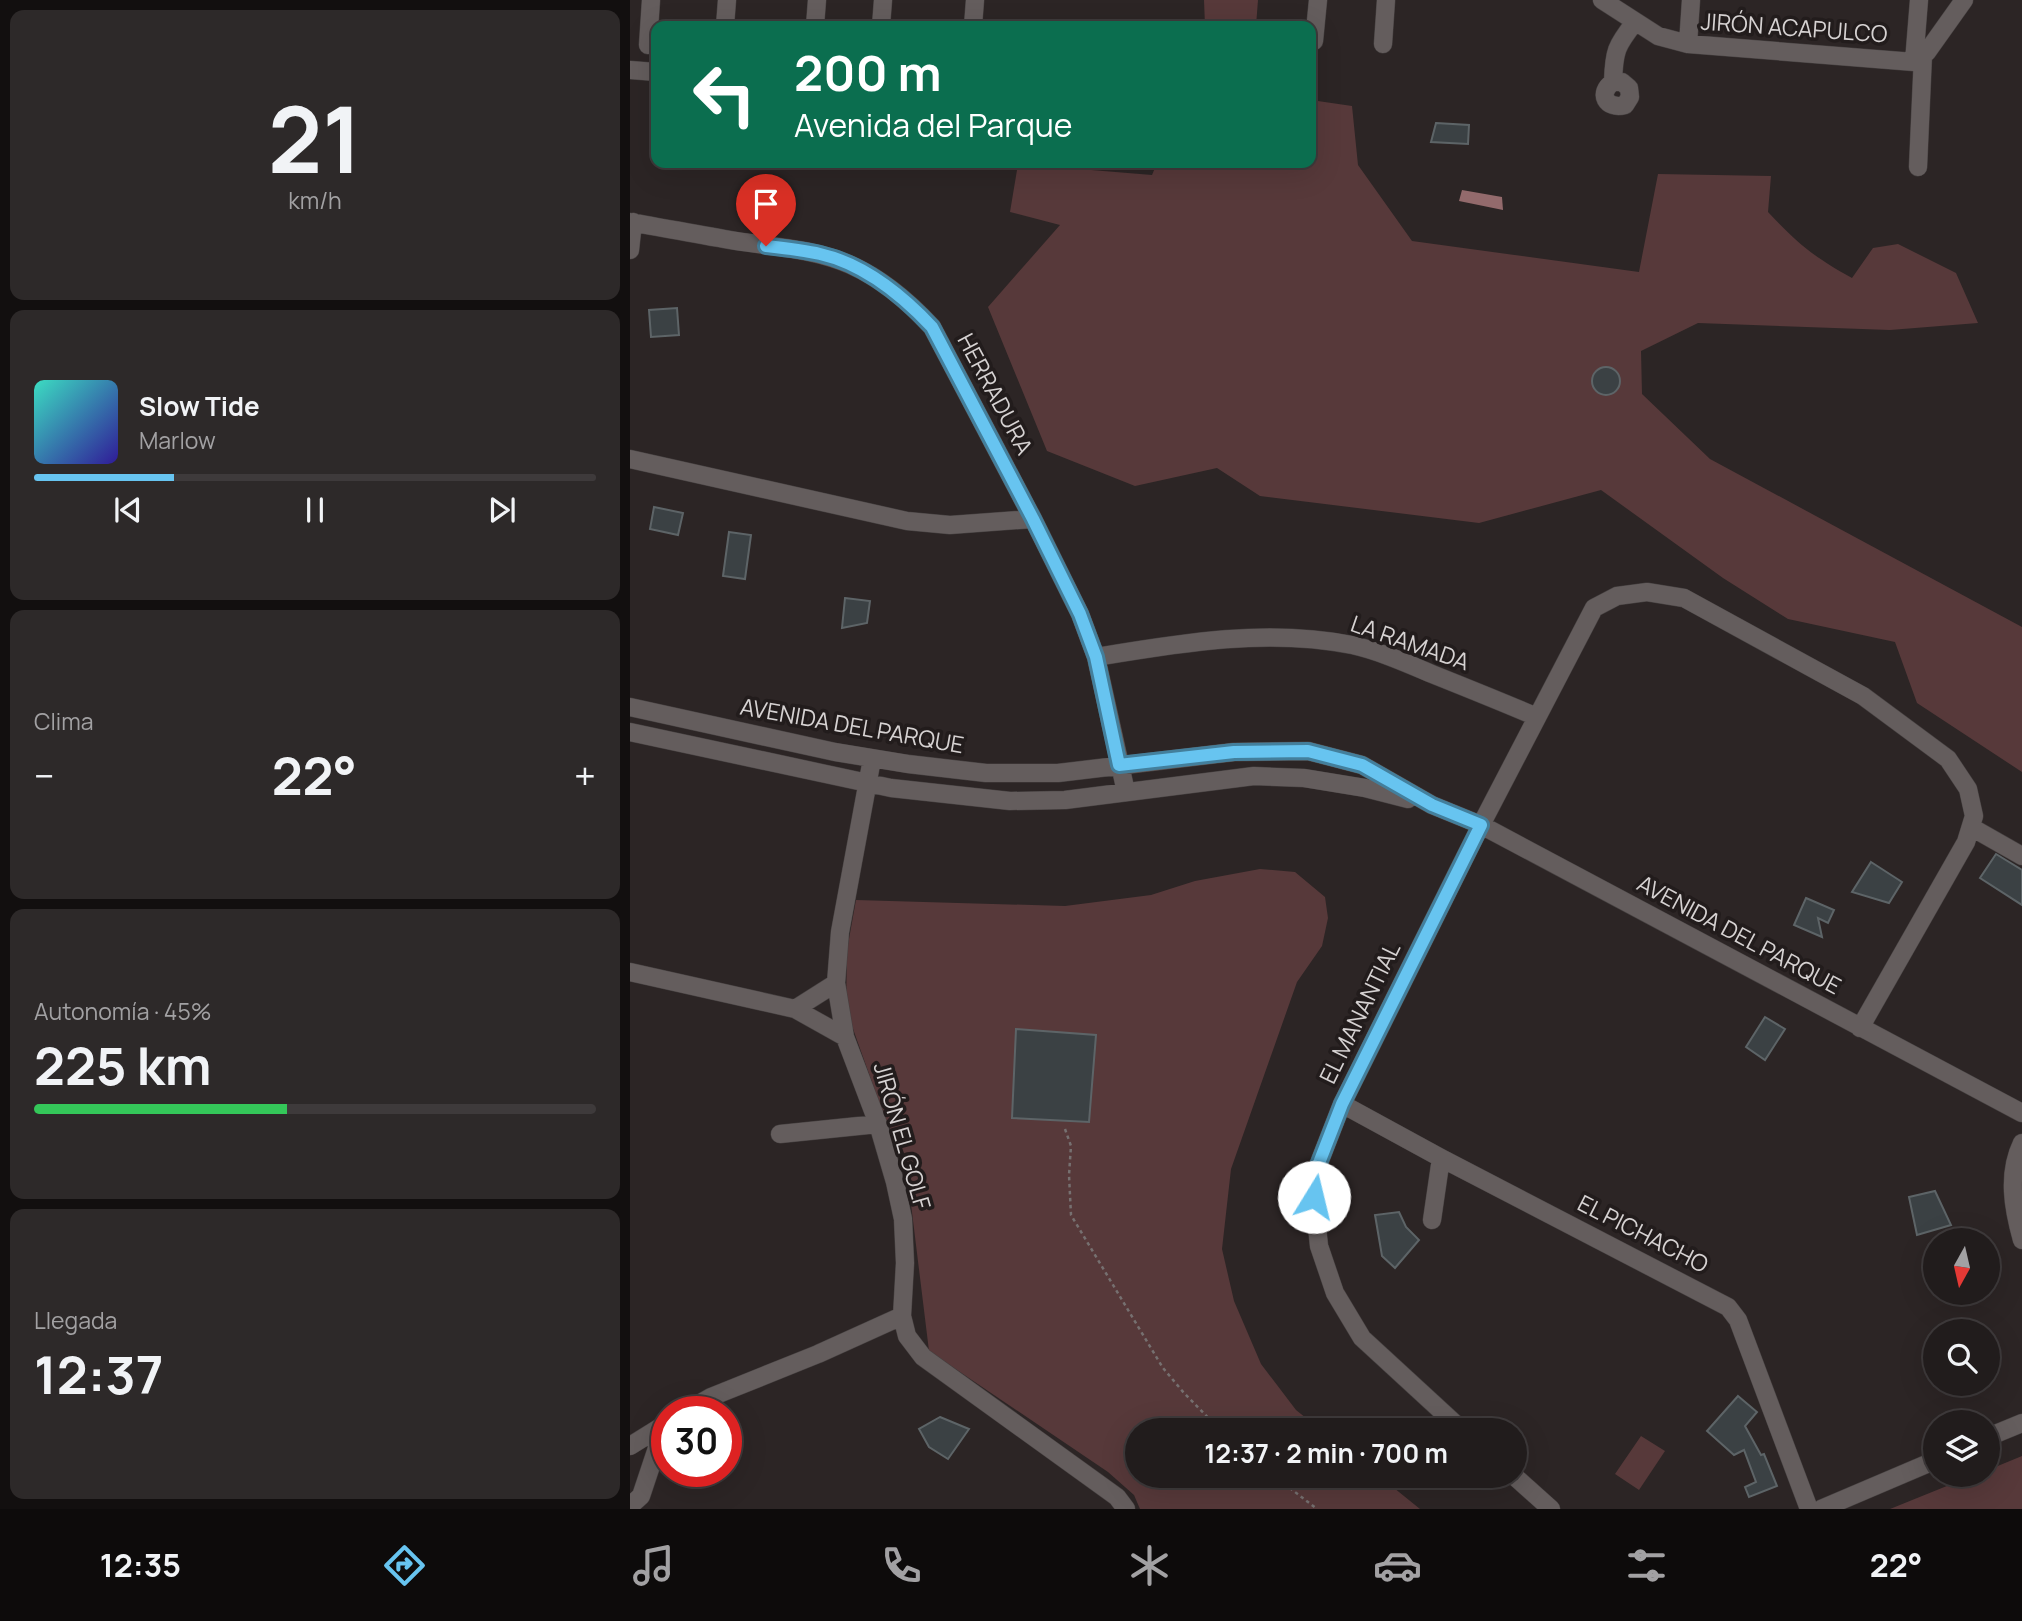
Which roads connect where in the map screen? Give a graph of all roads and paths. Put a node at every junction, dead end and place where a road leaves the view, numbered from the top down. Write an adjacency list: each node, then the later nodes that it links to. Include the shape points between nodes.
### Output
1 (651, 0): 20 (street)
2 (727, 0): 12 (street)
3 (817, 0): 13 (street)
4 (883, 0): 14 (street)
5 (975, 0): 15 (street)
6 (1318, 0): 16 (street)
7 (1386, 0): 18 (street)
8 (1602, 0): 17 (street, JIRÓN ACAPULCO)
9 (1691, 0): 19 (street)
10 (1919, 0): 21 (street)
11 (1964, 0): 21 (street)
12 (725, 21)
13 (815, 21)
14 (881, 21)
15 (973, 21)
16 (1316, 21)
17 (1635, 22): 19 (street, JIRÓN ACAPULCO, via 1658,36); 24 (street, via 1614,54)
18 (1383, 44)
19 (1688, 44): 21 (street, JIRÓN ACAPULCO)
20 (648, 45)
21 (1919, 59): 25 (street)
22 (630, 70): 23 (street)
23 (651, 72)
24 (1613, 82)
25 (1918, 167)
26 (631, 222): 27 (street); 29 (street, HERRADURA, via 821,254 853,266 908,302 932,327)
27 (630, 250)
28 (630, 459): 29 (street, via 907,522 950,525)
29 (1033, 519): 30 (street, HERRADURA)
30 (1096, 657): 32 (street, LA RAMADA, via 1191,642 1312,639 1394,658); 35 (street, HERRADURA)
31 (630, 707): 34 (street, AVENIDA DEL PARQUE)
32 (1537, 717): 39 (street, EL MANANTIAL); 40 (street, EL MANANTIAL, via 1594,608 1617,596 1647,592 1684,598 1863,696 1948,759 1968,789 1974,816)
33 (630, 732): 36 (street, AVENIDA DEL PARQUE)
34 (872, 759): 35 (street, AVENIDA DEL PARQUE, via 1009,774); 36 (street, JIRÓN EL GOLF)
35 (1119, 765): 37 (street, HERRADURA); 38 (street, AVENIDA DEL PARQUE, via 1234,752 1308,751 1362,765)
36 (868, 783): 37 (street, AVENIDA DEL PARQUE, via 1010,801); 43 (street, JIRÓN EL GOLF, via 840,932)
37 (1125, 792): 38 (street, AVENIDA DEL PARQUE, via 1254,776 1365,788)
38 (1432, 805): 39 (street, AVENIDA DEL PARQUE)
39 (1481, 825): 45 (street, AVENIDA DEL PARQUE); 47 (street, EL MANANTIAL)
40 (1971, 827): 41 (street); 45 (street)
41 (2022, 856)
42 (630, 972): 44 (street)
43 (836, 983): 44 (street); 46 (street, JIRÓN EL GOLF)
44 (795, 1009): 46 (street)
45 (1860, 1028): 48 (street, AVENIDA DEL PARQUE)
46 (845, 1037): 49 (street, JIRÓN EL GOLF)
47 (1342, 1104): 53 (street, EL PICHACHO); 59 (street, EL MANANTIAL, via 1319,1163 1314,1197 1319,1246 1335,1293 1362,1338)
48 (2022, 1113)
49 (878, 1125): 51 (street); 56 (street, JIRÓN EL GOLF, via 903,1219)
50 (1065, 1129): 58 (path, via 1071,1146 1071,1215 1163,1368)
51 (780, 1134)
52 (2022, 1143): 55 (street, via 2011,1187)
53 (1441, 1158): 54 (street); 72 (street, EL PICHACHO, via 1728,1307 1738,1320)
54 (1432, 1220)
55 (2022, 1240)
56 (902, 1316): 57 (street); 69 (street, JIRÓN EL GOLF, via 907,1336 923,1357 1116,1497)
57 (713, 1396)
58 (1208, 1418)
59 (1449, 1418)
60 (2022, 1423): 61 (street)
61 (2000, 1432)
62 (651, 1433): 63 (street)
63 (630, 1446)
64 (1923, 1466): 73 (street)
65 (651, 1467): 68 (street, via 641,1496)
66 (1290, 1488): 70 (path)
67 (1527, 1488): 71 (street)
68 (630, 1506)
69 (1126, 1509)
70 (1317, 1509)
71 (1551, 1509)
72 (1809, 1509)
73 (1821, 1509)

